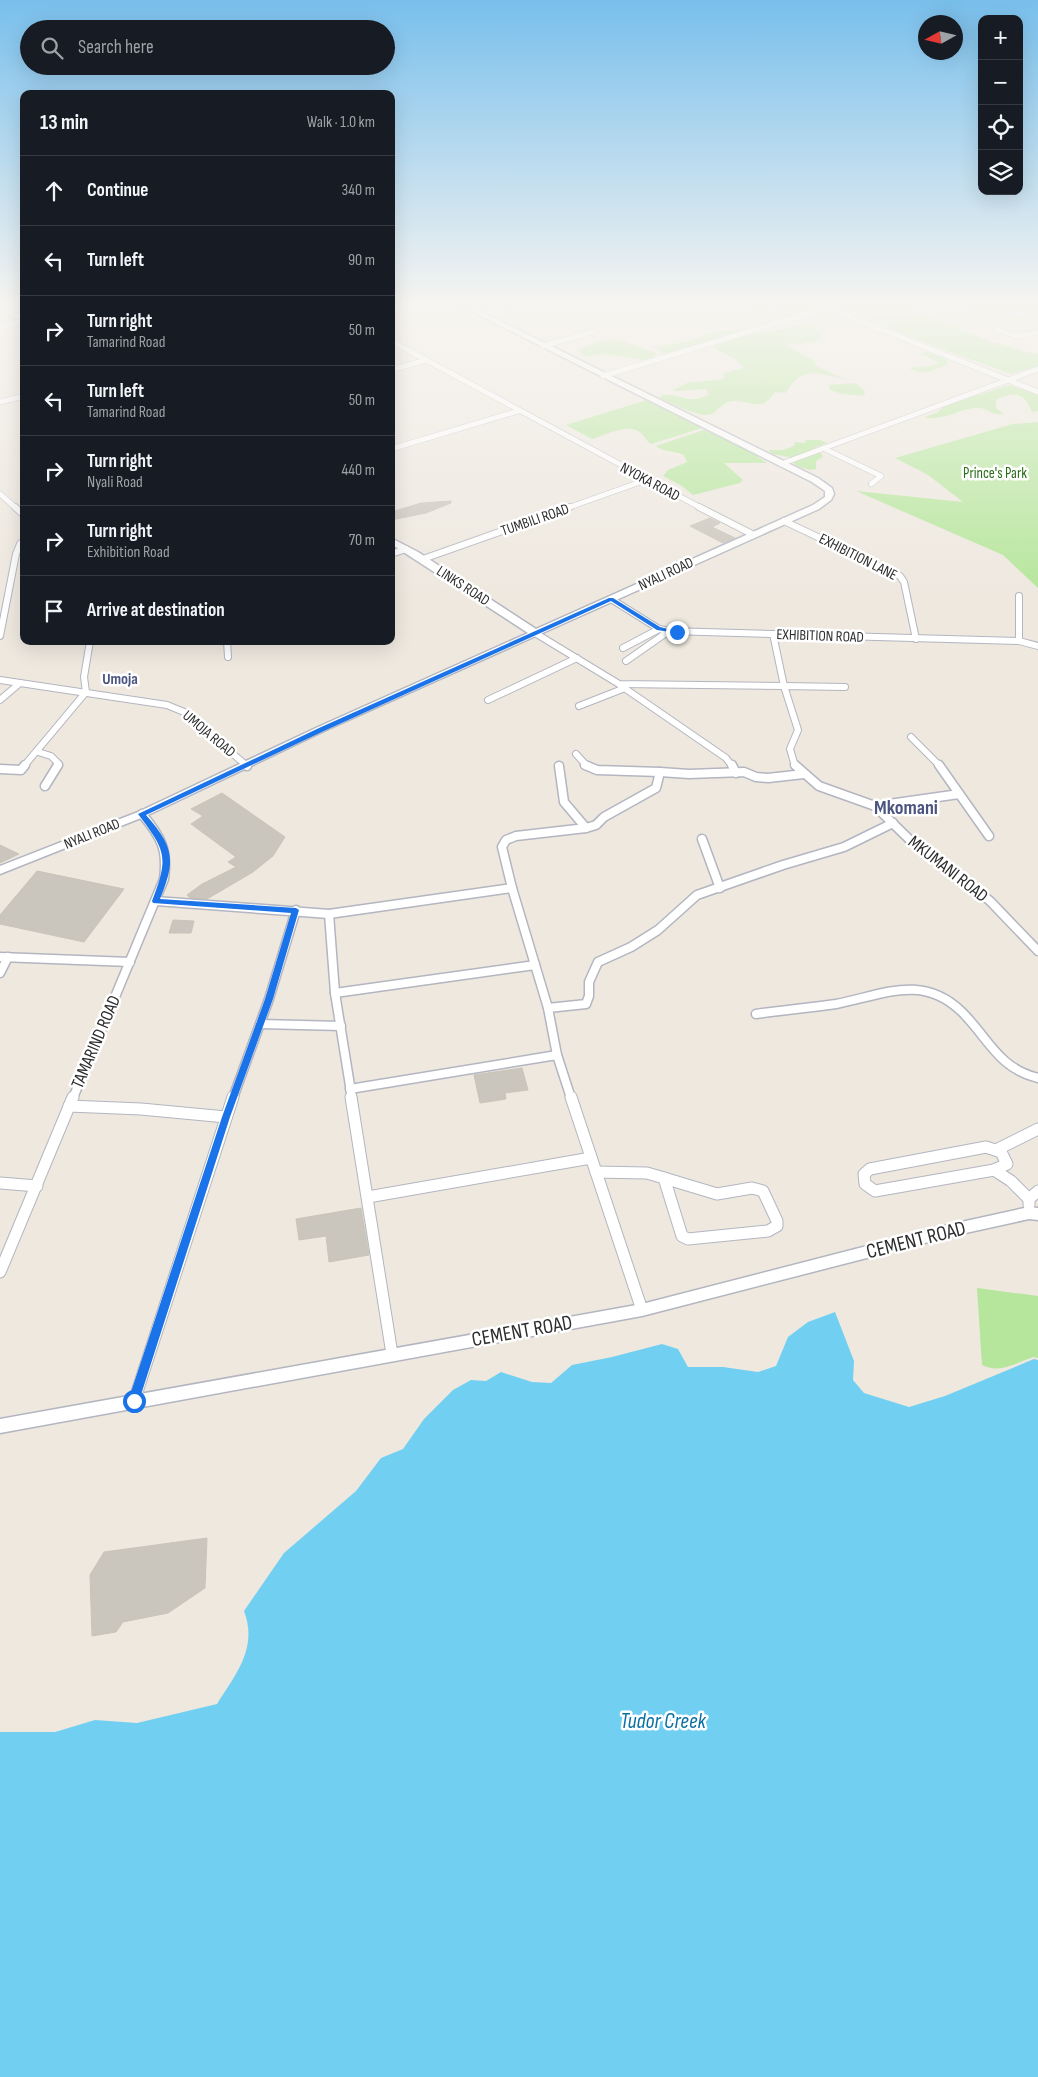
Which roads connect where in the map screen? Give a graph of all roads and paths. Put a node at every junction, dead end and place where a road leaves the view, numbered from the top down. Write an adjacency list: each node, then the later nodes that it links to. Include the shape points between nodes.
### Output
1 (505, 404): 4 (street, NYOKA ROAD)
2 (659, 404): 7 (main road)
3 (942, 404): 6 (street)
4 (518, 411): 5 (street); 8 (street, NYOKA ROAD)
5 (395, 448)
6 (823, 448): 7 (street); 9 (street, via 881,476)
7 (780, 464): 12 (main road, NYALI ROAD, via 815,480 830,494 824,502)
8 (646, 480): 13 (street, NYOKA ROAD); 18 (street, TUMBILI ROAD)
9 (871, 484)
10 (0, 494): 11 (street)
11 (20, 511)
12 (784, 520): 13 (main road, NYALI ROAD); 26 (street, EXHIBITION LANE, via 900,576)
13 (752, 534): 20 (main road, NYALI ROAD)
14 (395, 542): 16 (main road, LINKS ROAD)
15 (20, 544): 25 (street)
16 (406, 549): 17 (street); 18 (main road, LINKS ROAD)
17 (395, 553)
18 (423, 559): 23 (main road, LINKS ROAD)
19 (1019, 596): 27 (street)
20 (611, 599): 21 (street, EXHIBITION ROAD); 23 (main road, NYALI ROAD)
21 (659, 629): 22 (street, EXHIBITION ROAD); 31 (street)
22 (669, 631): 24 (street, EXHIBITION ROAD); 34 (street)
23 (535, 633): 33 (street); 47 (main road, NYALI ROAD, via 321,729)
24 (773, 634): 26 (street, EXHIBITION ROAD); 38 (street, MKUMANI ROAD)
25 (0, 636)
26 (916, 639): 27 (street, EXHIBITION ROAD)
27 (1020, 641): 30 (street, EXHIBITION ROAD)
28 (89, 645): 40 (street, via 84,677)
29 (227, 645): 32 (street)
30 (1038, 646)
31 (623, 648)
32 (228, 657)
33 (577, 658): 37 (street); 42 (street)
34 (626, 661)
35 (0, 680): 36 (street, UMOJA ROAD)
36 (20, 683): 40 (street, UMOJA ROAD); 41 (street)
37 (622, 686): 38 (street); 43 (street); 51 (street, via 726,758)
38 (784, 686): 39 (street); 52 (street, MKUMANI ROAD, via 798,724 790,749 792,758)
39 (844, 687)
40 (86, 692): 45 (street); 47 (street, UMOJA ROAD, via 176,707)
41 (0, 700)
42 (488, 700)
43 (579, 706)
44 (912, 737): 54 (street, via 942,768)
45 (38, 752): 49 (street, via 21,770); 53 (street, via 58,762)
46 (576, 754): 50 (street, via 585,765 597,770)
47 (247, 766): 56 (main road, NYALI ROAD)
48 (559, 766): 58 (street, via 564,802)
49 (0, 769)
50 (660, 772): 51 (street); 58 (street, via 656,788)
51 (736, 773): 52 (street, via 768,778)
52 (804, 774): 55 (street, MKUMANI ROAD, via 819,786)
53 (45, 786)
54 (959, 794): 55 (street); 59 (street)
55 (875, 806): 57 (street, MKUMANI ROAD)
56 (142, 814): 61 (main road, NYALI ROAD); 64 (street, TAMARIND ROAD, via 167,852 168,862)
57 (892, 823): 63 (street, via 844,847); 67 (street, MKUMANI ROAD, via 990,902)
58 (586, 828): 62 (street, via 506,840 502,847)
59 (990, 836)
60 (702, 839): 63 (street)
61 (0, 870)
62 (512, 888): 66 (street); 70 (street)
63 (720, 888): 73 (street, via 697,896 658,930 598,962 589,982 586,1004)
64 (156, 901): 65 (street); 69 (street, TAMARIND ROAD)
65 (296, 910): 66 (street); 75 (street)
66 (329, 914): 72 (street)
67 (1038, 951)
68 (4, 957): 69 (street); 71 (street)
69 (130, 962): 80 (street, TAMARIND ROAD)
70 (535, 965): 72 (street); 73 (street)
71 (0, 973)
72 (335, 993): 76 (street)
73 (548, 1008): 77 (street)
74 (756, 1014): 78 (street, via 839,1003 895,990 938,994 973,1024 993,1051 1015,1069)
75 (260, 1024): 76 (street); 81 (street)
76 (342, 1026): 79 (street)
77 (558, 1055): 79 (street); 84 (street)
78 (1038, 1078)
79 (350, 1089): 91 (street)
80 (69, 1106): 81 (street); 89 (street, TAMARIND ROAD)
81 (226, 1117): 96 (street)
82 (1038, 1129): 83 (street)
83 (998, 1149): 85 (street, via 1006,1156 1007,1164); 85 (street, via 986,1147 870,1169 864,1174 865,1184 875,1191)
84 (591, 1158): 86 (street); 91 (street)
85 (994, 1170): 92 (street, via 1011,1181)
86 (596, 1172): 87 (street, via 647,1173); 94 (street)
87 (664, 1177): 87 (street, via 716,1194 752,1188 764,1190 777,1221 776,1226 768,1231 682,1236)
88 (0, 1183): 89 (street)
89 (37, 1186): 93 (street, TAMARIND ROAD)
90 (1038, 1191): 92 (street)
91 (368, 1197): 95 (street)
92 (1032, 1208): 94 (main road, CEMENT ROAD)
93 (0, 1272)
94 (642, 1310): 95 (main road, CEMENT ROAD)
95 (392, 1354): 96 (main road, CEMENT ROAD)
96 (134, 1401): 97 (main road, CEMENT ROAD)
97 (0, 1426)

